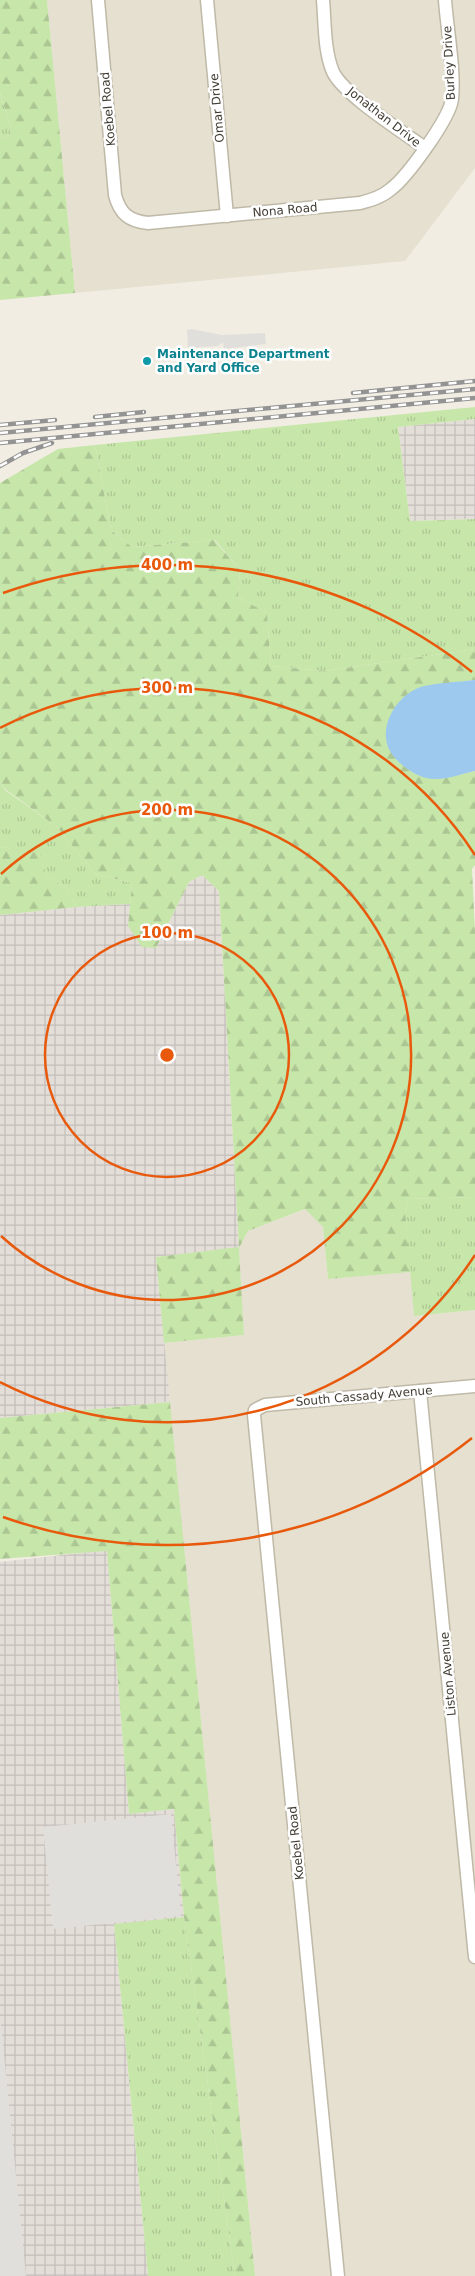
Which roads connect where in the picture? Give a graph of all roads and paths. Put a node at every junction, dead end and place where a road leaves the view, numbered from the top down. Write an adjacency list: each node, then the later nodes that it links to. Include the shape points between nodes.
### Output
1 (98, 0): 6 (street, Koebel Road, via 115,195)
2 (207, 0): 7 (street, Omar Drive)
3 (323, 0): 5 (street, Jonathan Drive, via 328,51 334,73 349,91)
4 (444, 0): 5 (street, Burley Drive, via 453,97 447,116)
5 (424, 148): 7 (street, Nona Road, via 392,189 373,200)
6 (125, 216): 7 (street, Nona Road, via 136,222 148,223)
7 (227, 216)
8 (475, 1386): 9 (street, South Cassady Avenue)
9 (420, 1391): 10 (street, South Cassady Avenue, via 265,1405); 11 (street, Liston Avenue)
10 (256, 1410): 12 (street, Koebel Road, via 255,1429)
11 (475, 1957)
12 (338, 2276)

